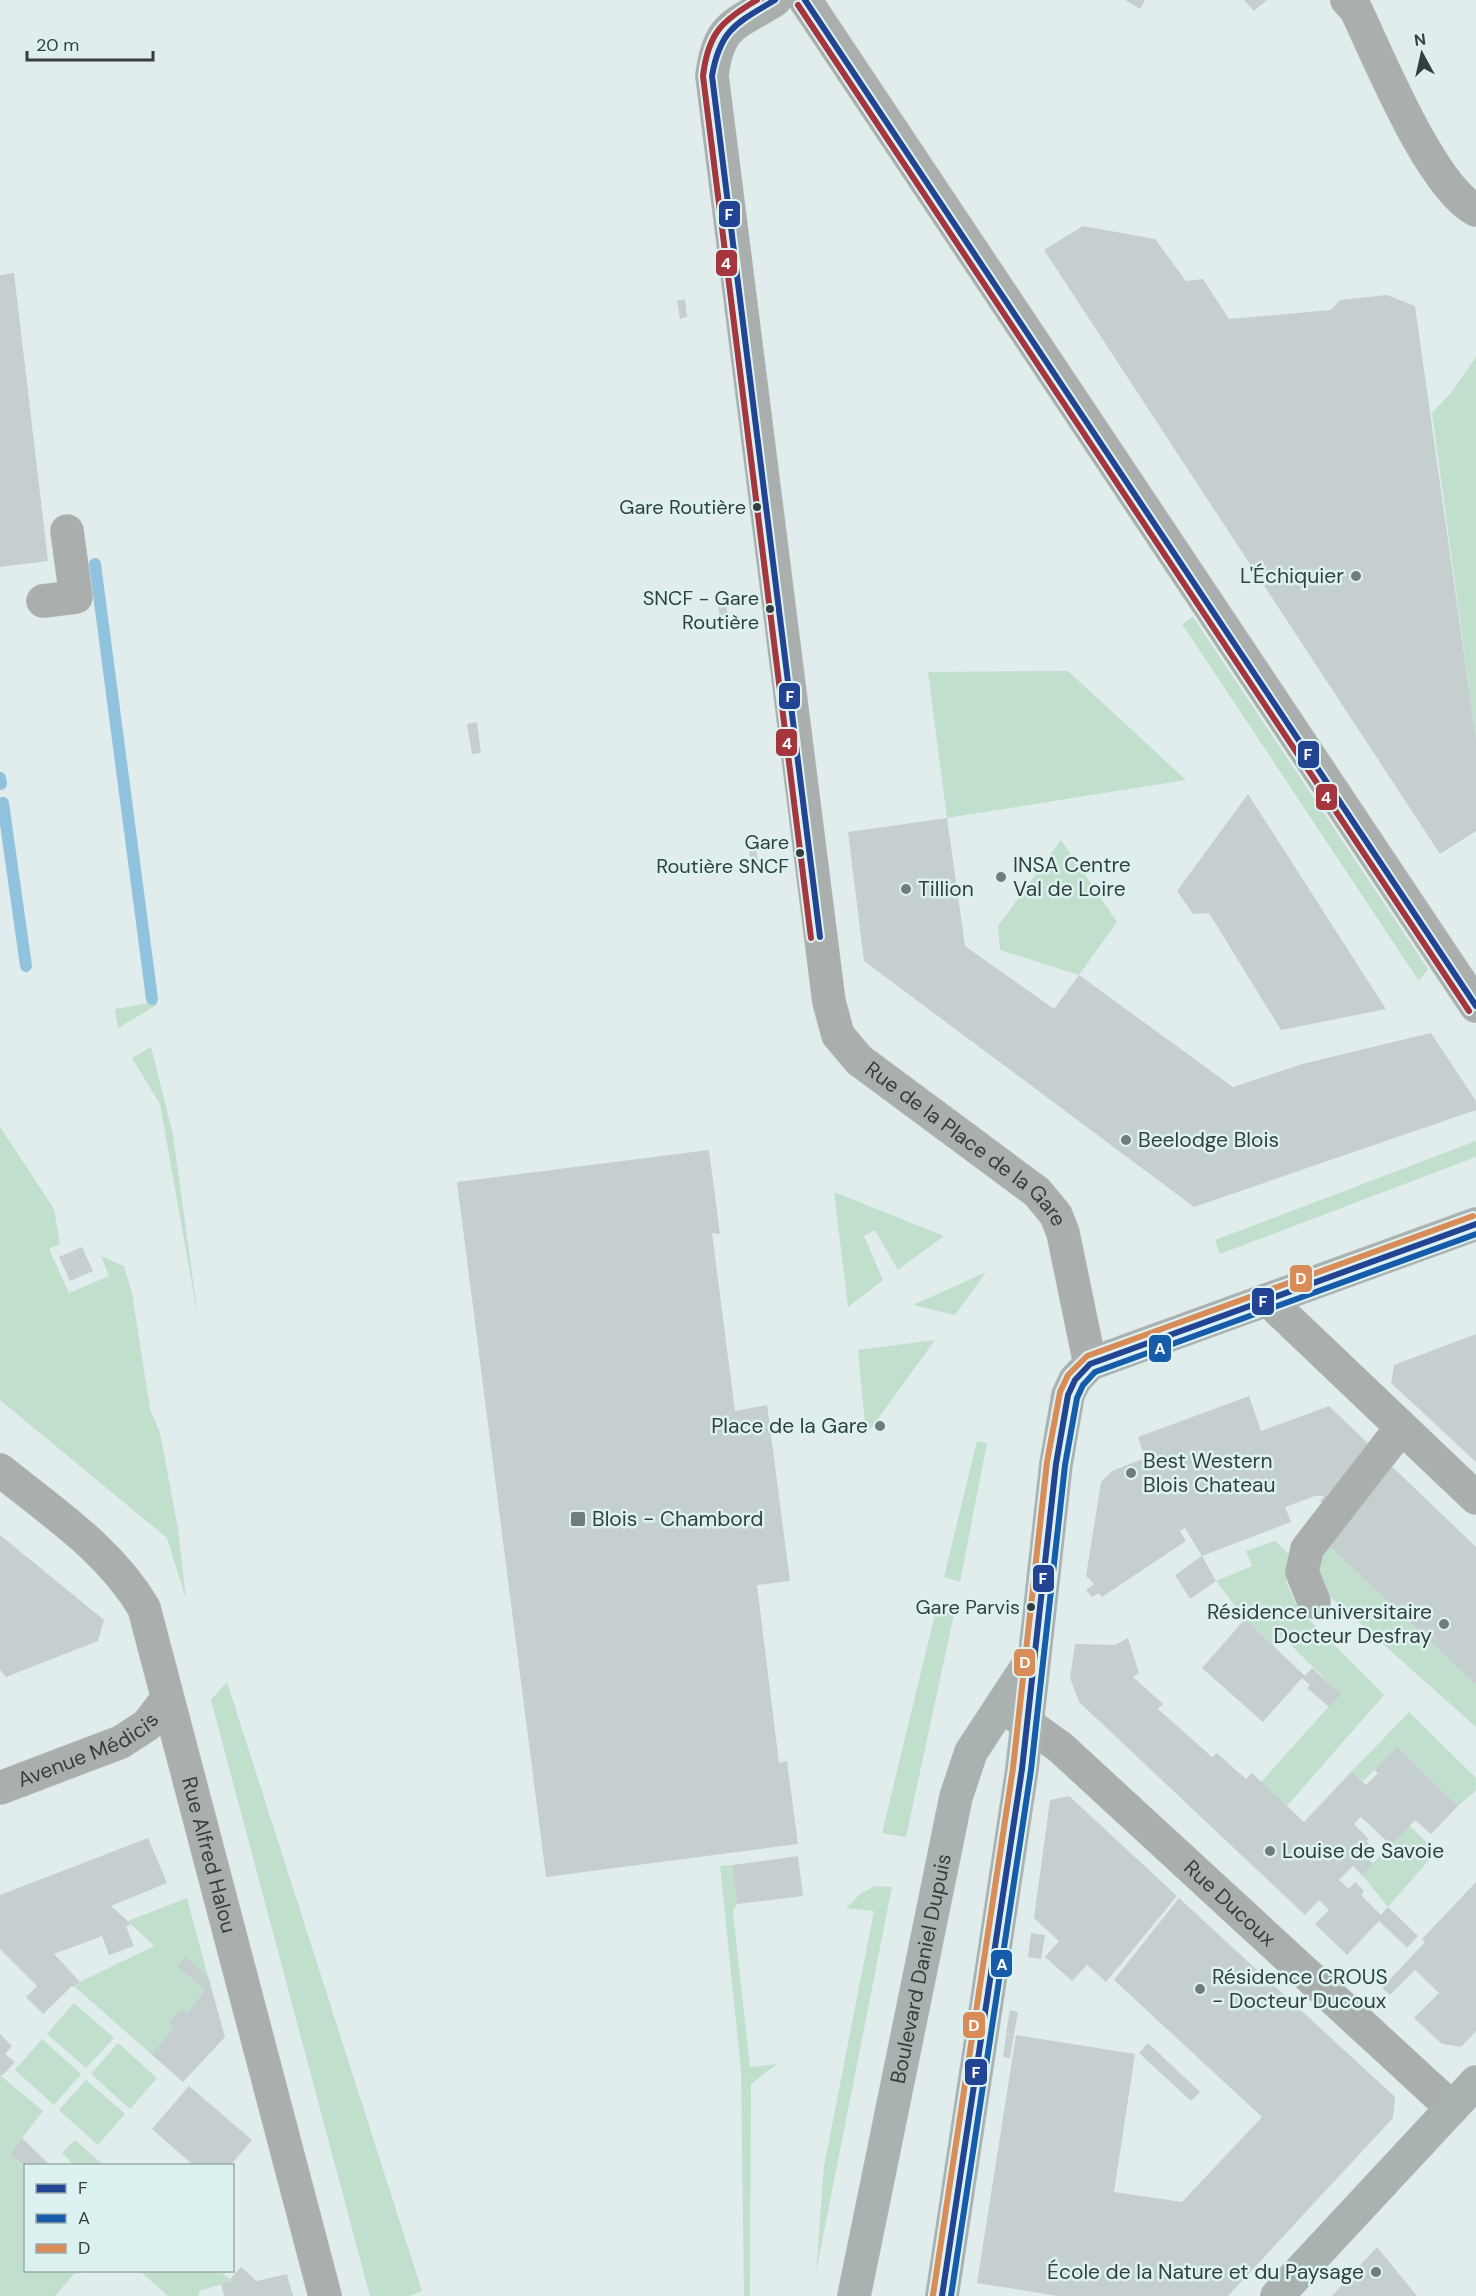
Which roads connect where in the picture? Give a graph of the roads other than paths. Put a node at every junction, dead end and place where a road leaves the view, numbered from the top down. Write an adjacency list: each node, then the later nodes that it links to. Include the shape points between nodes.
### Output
1 (775, 0): 10 (street, Rue de la Place de la Gare, via 730,27 715,48 712,76 829,1002 838,1035 859,1060 1037,1192 1056,1215)
2 (805, 0): 7 (street)
3 (1353, 3): 4 (street, via 1412,127 1453,191)
4 (1473, 207)
5 (67, 531): 6 (street, via 76,597)
6 (43, 601)
7 (1476, 1006)
8 (1476, 1224): 9 (main road)
9 (1268, 1300): 10 (main road); 11 (street)
10 (1090, 1364): 16 (main road, Boulevard Daniel Dupuis, via 1068,1395 1032,1658)
11 (1401, 1428): 13 (street); 14 (street, via 1307,1549 1302,1572)
12 (0, 1470): 15 (street, Rue Alfred Halou, via 103,1554 129,1582 144,1608)
13 (1476, 1498)
14 (1314, 1602)
15 (167, 1699): 17 (street, Avenue Médicis, via 147,1725 121,1742); 20 (street, Rue Alfred Halou)
16 (1014, 1714): 19 (street, Rue Ducoux, via 1060,1747); 21 (main road, Boulevard Daniel Dupuis, via 971,1752 956,1797); 22 (main road, via 1022,1769)
17 (0, 1788)
18 (1476, 2082): 19 (main road)
19 (1452, 2108): 23 (main road)
20 (325, 2296)
21 (854, 2296)
22 (942, 2296)
23 (1277, 2296)

